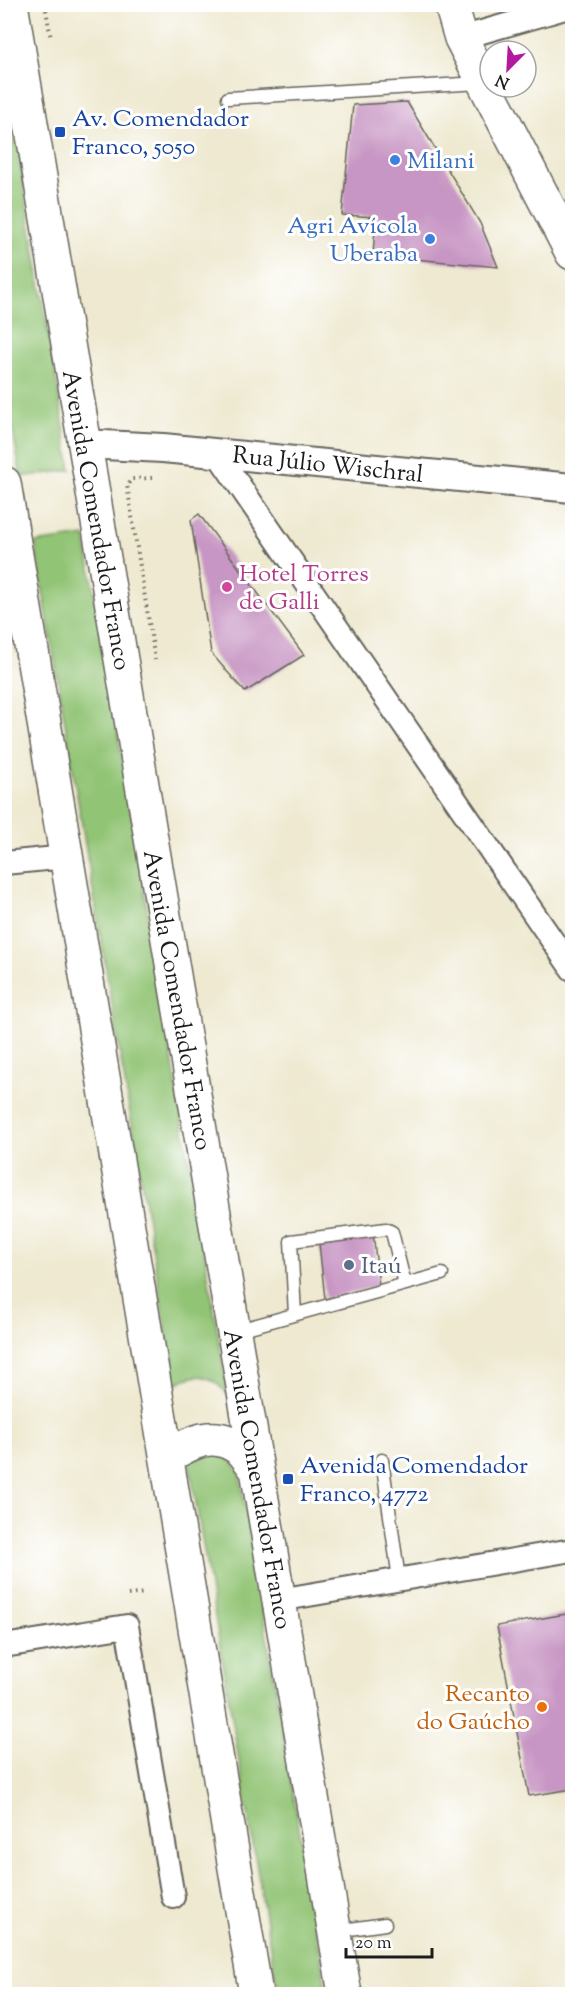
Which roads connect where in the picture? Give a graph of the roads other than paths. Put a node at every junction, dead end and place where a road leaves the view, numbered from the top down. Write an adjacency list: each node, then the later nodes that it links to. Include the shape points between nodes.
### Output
1 (11, 4): 10 (main road, Avenida Comendador Franco)
2 (451, 4): 4 (main road)
3 (573, 6): 4 (street)
4 (461, 38): 5 (main road)
5 (478, 71)
6 (478, 82): 7 (lane)
7 (228, 98)
8 (493, 99): 9 (main road)
9 (573, 253)
10 (84, 444): 11 (street, Rua Júlio Wischral); 20 (main road, Avenida Comendador Franco)
11 (217, 453): 13 (street, Rua Júlio Wischral); 16 (street)
12 (4, 483): 14 (main road)
13 (573, 488)
14 (67, 857): 15 (street); 21 (main road)
15 (4, 863)
16 (573, 969)
17 (442, 1274): 18 (lane)
18 (405, 1284): 19 (lane); 19 (lane, via 392,1232 386,1228 291,1241)
19 (295, 1314): 20 (lane)
20 (233, 1331): 23 (main road, Avenida Comendador Franco)
21 (167, 1457): 23 (main road, via 204,1438 224,1440 241,1450); 31 (main road)
22 (382, 1460): 25 (lane)
23 (257, 1470): 26 (main road, Avenida Comendador Franco)
24 (573, 1550): 25 (street)
25 (399, 1579): 26 (street)
26 (279, 1600): 30 (main road, Avenida Comendador Franco)
27 (4, 1646): 28 (street, via 128,1626)
28 (173, 1897)
29 (386, 1924): 30 (lane)
30 (334, 1931): 32 (main road, Avenida Comendador Franco)
31 (256, 1995)
32 (345, 1995)

